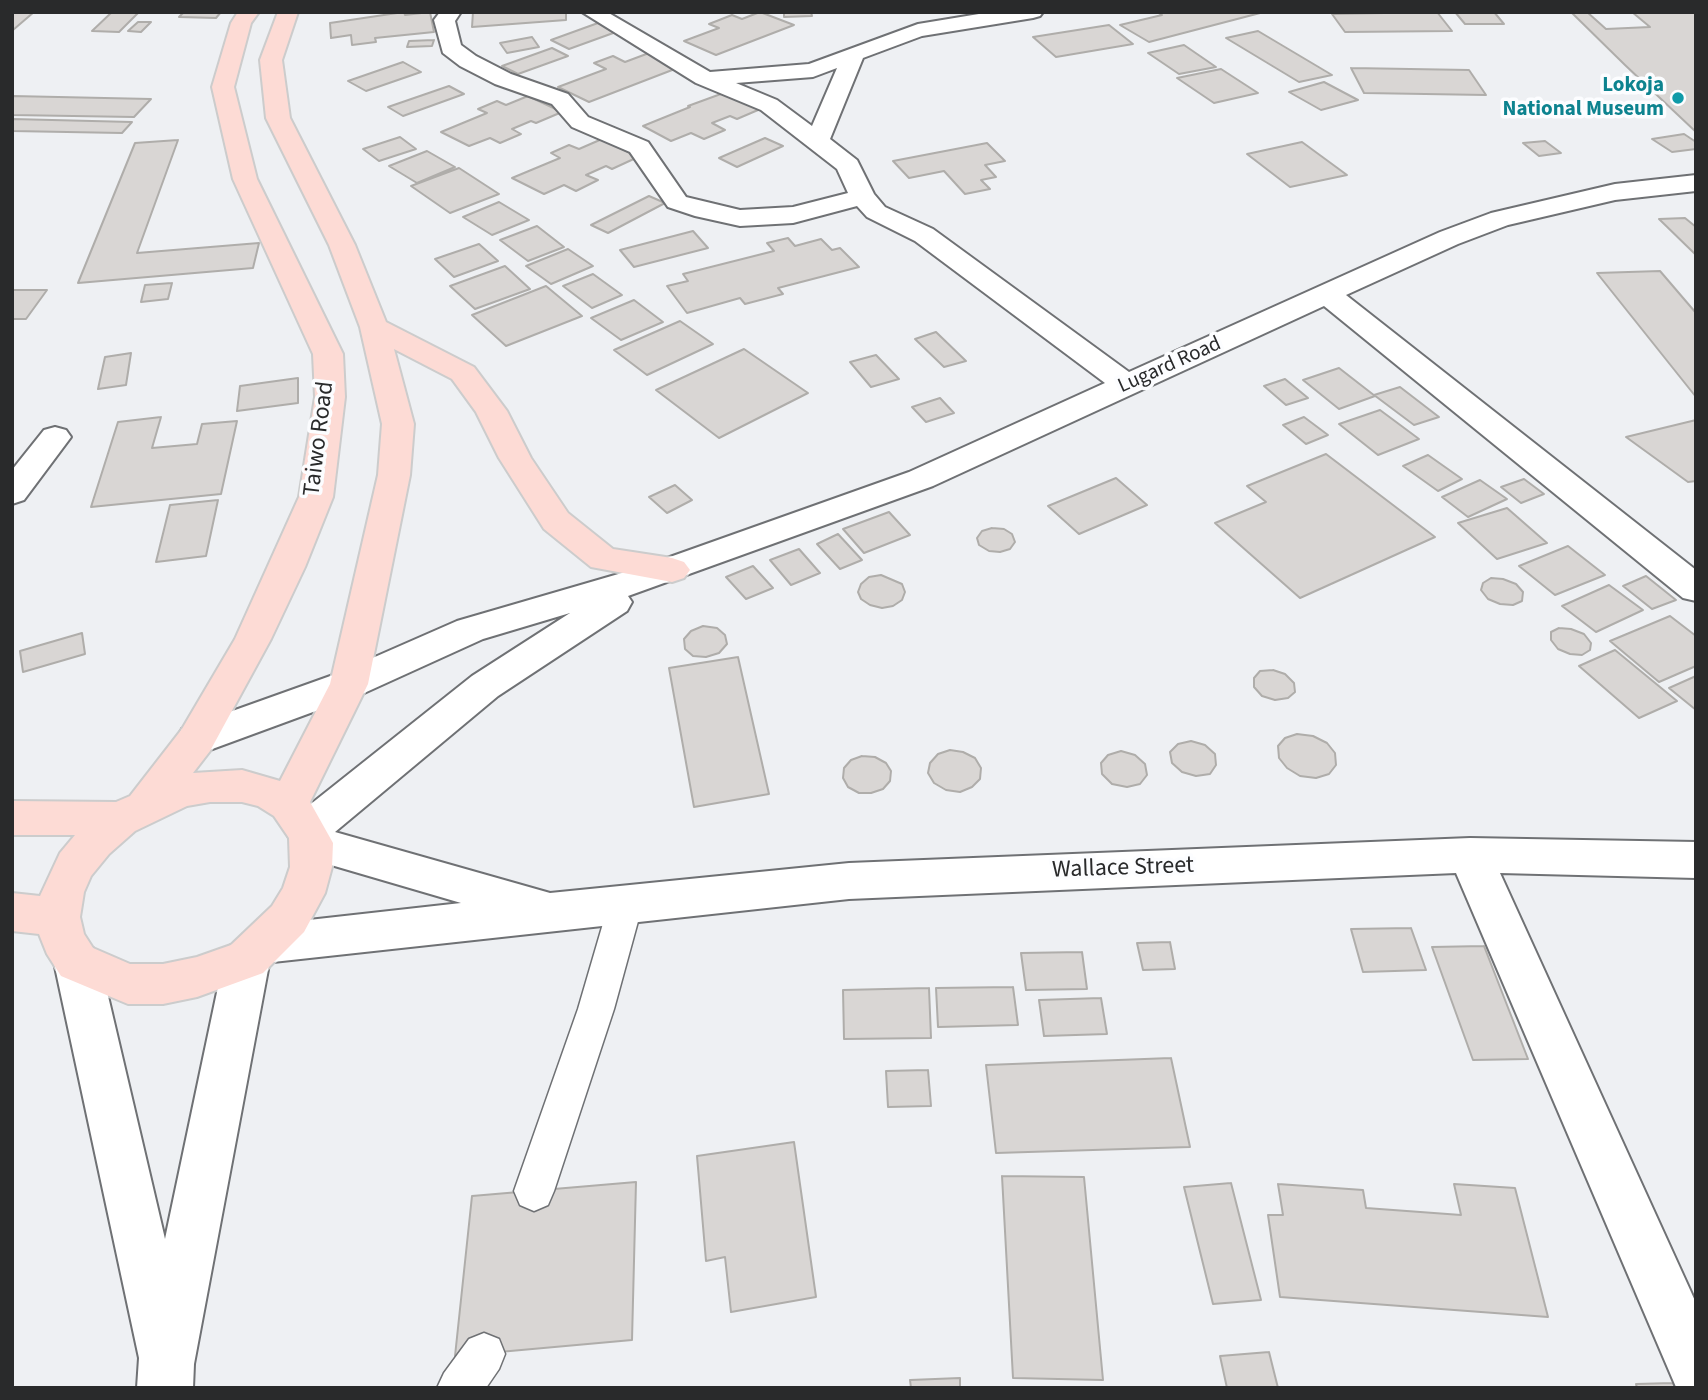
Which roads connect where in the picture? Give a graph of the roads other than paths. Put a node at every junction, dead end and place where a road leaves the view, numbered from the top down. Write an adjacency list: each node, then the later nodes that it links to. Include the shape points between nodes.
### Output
1 (249, 12): 19 (main road, Taiwo Road, via 241,23 223,87 245,179 328,354 330,397 316,497 253,639)
2 (288, 12): 12 (main road, via 271,60 278,118 342,244)
3 (452, 12): 10 (street, via 444,20 452,48 503,79 560,99 580,121 639,146 677,202 740,218 793,215)
4 (592, 12): 7 (street)
5 (1033, 12): 6 (street, via 918,30)
6 (853, 57): 7 (street, via 813,70); 8 (street)
7 (704, 78): 8 (street, via 769,104)
8 (817, 141): 10 (street, via 848,165)
9 (1696, 183): 11 (street, Lugard Road, via 1615,191 1500,219)
10 (863, 197): 13 (street, via 876,212 924,235)
11 (1326, 294): 13 (street, Lugard Road); 17 (street)
12 (374, 327): 16 (main road, via 463,373 556,521 603,559); 18 (main road, via 398,424 394,475)
13 (1127, 385): 16 (street, Lugard Road, via 921,479)
14 (55, 437): 15 (street)
15 (12, 493)
16 (661, 574): 18 (street, via 470,630); 22 (street, via 485,686)
17 (1696, 589)
18 (349, 684): 19 (street); 22 (main road)
19 (196, 740): 20 (main road, Taiwo Road)
20 (133, 812): 21 (main road); 22 (main road, via 180,791 242,786 269,793); 28 (main road, via 94,842 75,865 62,891)
21 (12, 818)
22 (303, 826): 26 (street); 29 (main road, via 311,867 303,893 288,919)
23 (1470, 855): 24 (street, Wallace Street); 25 (street, Wallace Street, via 849,881); 33 (street)
24 (1696, 860)
25 (626, 903): 26 (street, Wallace Street); 31 (lane, via 596,1009)
26 (552, 911): 29 (street, Wallace Street)
27 (12, 912): 28 (main road)
28 (58, 917): 30 (main road)
29 (256, 951): 30 (main road, via 197,977 163,984 128,985); 34 (street)
30 (77, 962): 34 (street)
31 (534, 1191)
32 (484, 1354): 35 (lane)
33 (1696, 1367)
34 (166, 1376)
35 (459, 1388)

